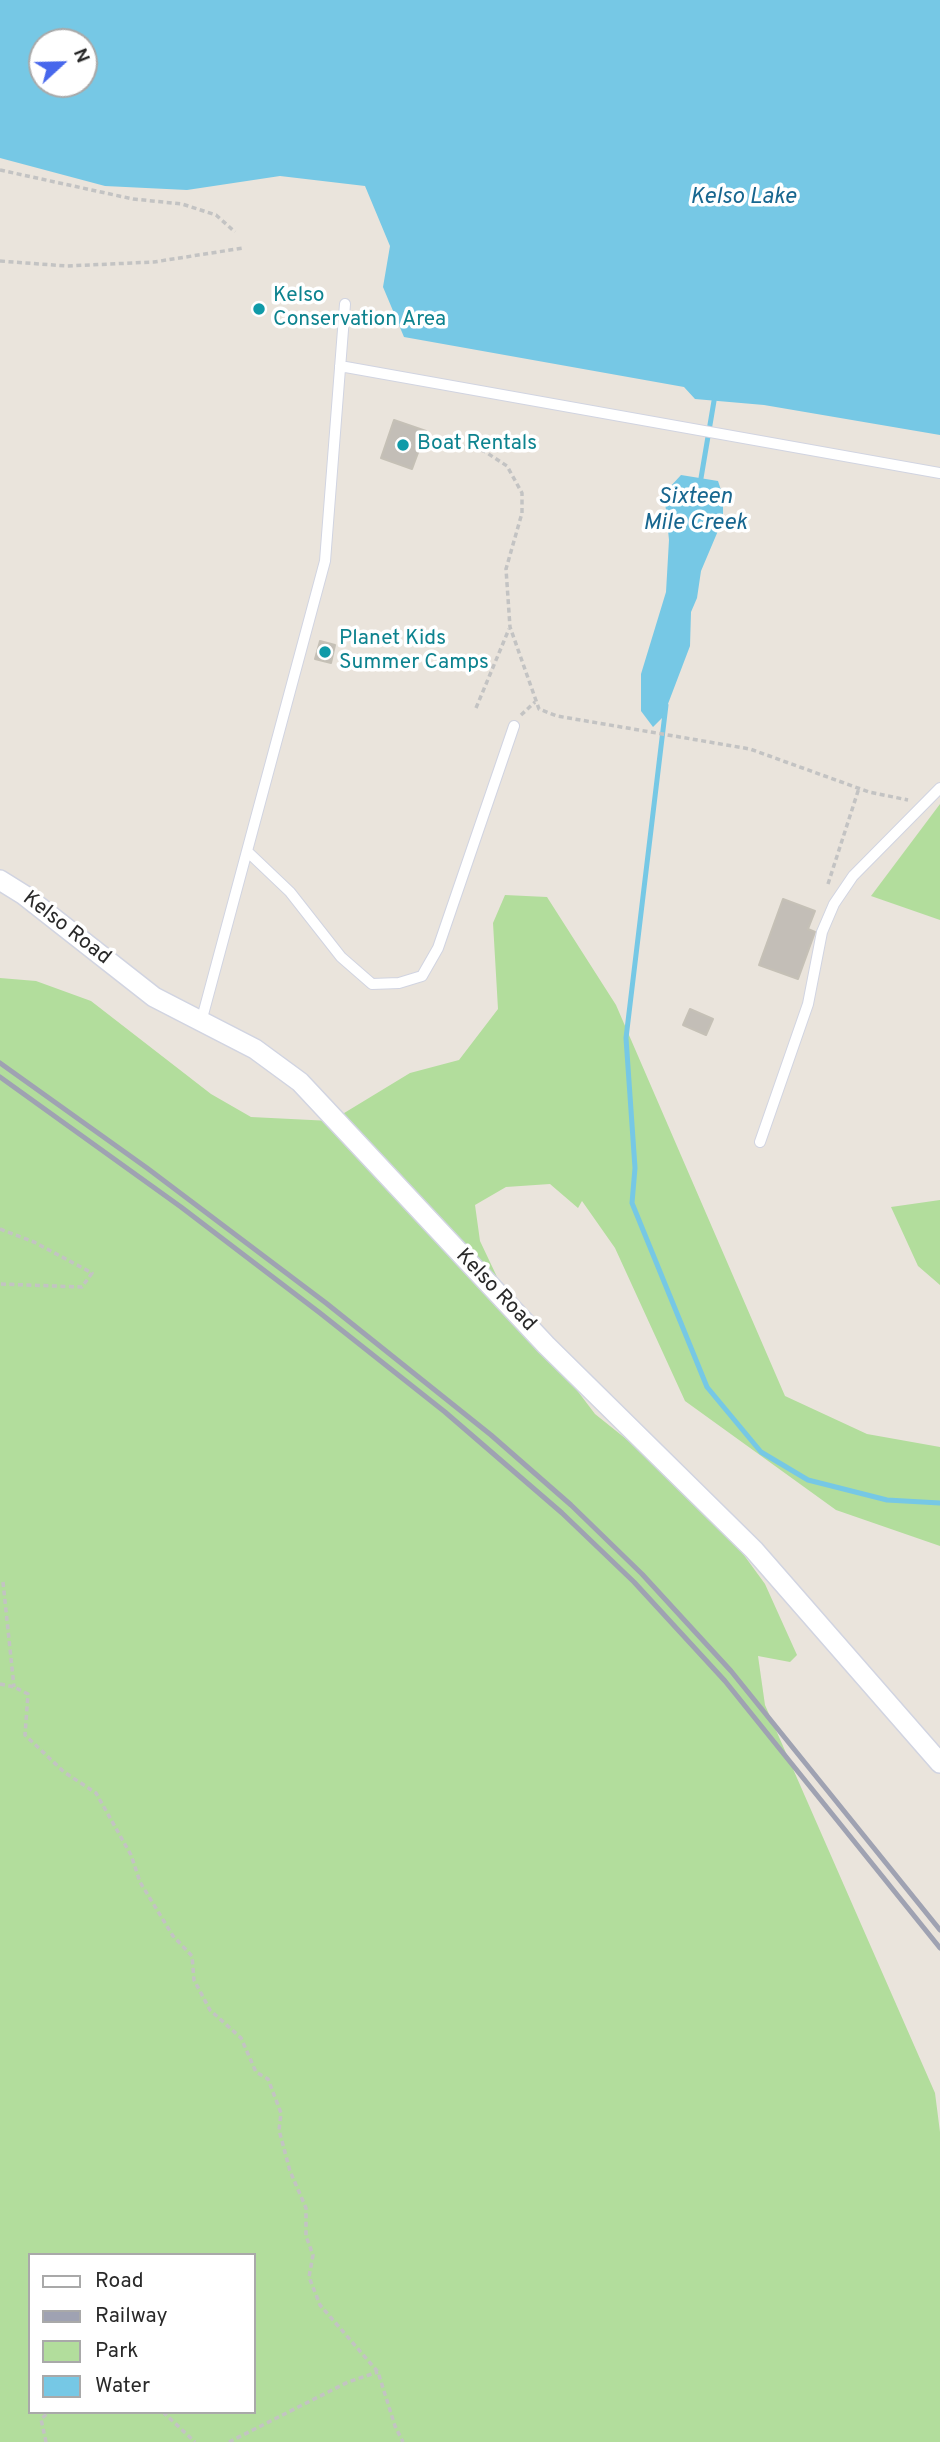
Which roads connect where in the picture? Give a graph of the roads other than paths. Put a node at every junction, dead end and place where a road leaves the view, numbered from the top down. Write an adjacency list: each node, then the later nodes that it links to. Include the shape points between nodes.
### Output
1 (345, 304): 2 (lane)
2 (341, 366): 3 (lane); 6 (lane, via 325,561)
3 (940, 473)
4 (514, 726): 6 (lane, via 438,948 422,976 372,984 341,957 290,892)
5 (940, 788): 9 (lane, via 853,876 834,904 822,932 808,1004)
6 (248, 853): 8 (lane)
7 (0, 880): 8 (street, Kelso Road, via 154,997)
8 (201, 1022): 10 (street, Kelso Road, via 255,1049 300,1082 547,1345 754,1550)
9 (760, 1142)
10 (940, 1763)

